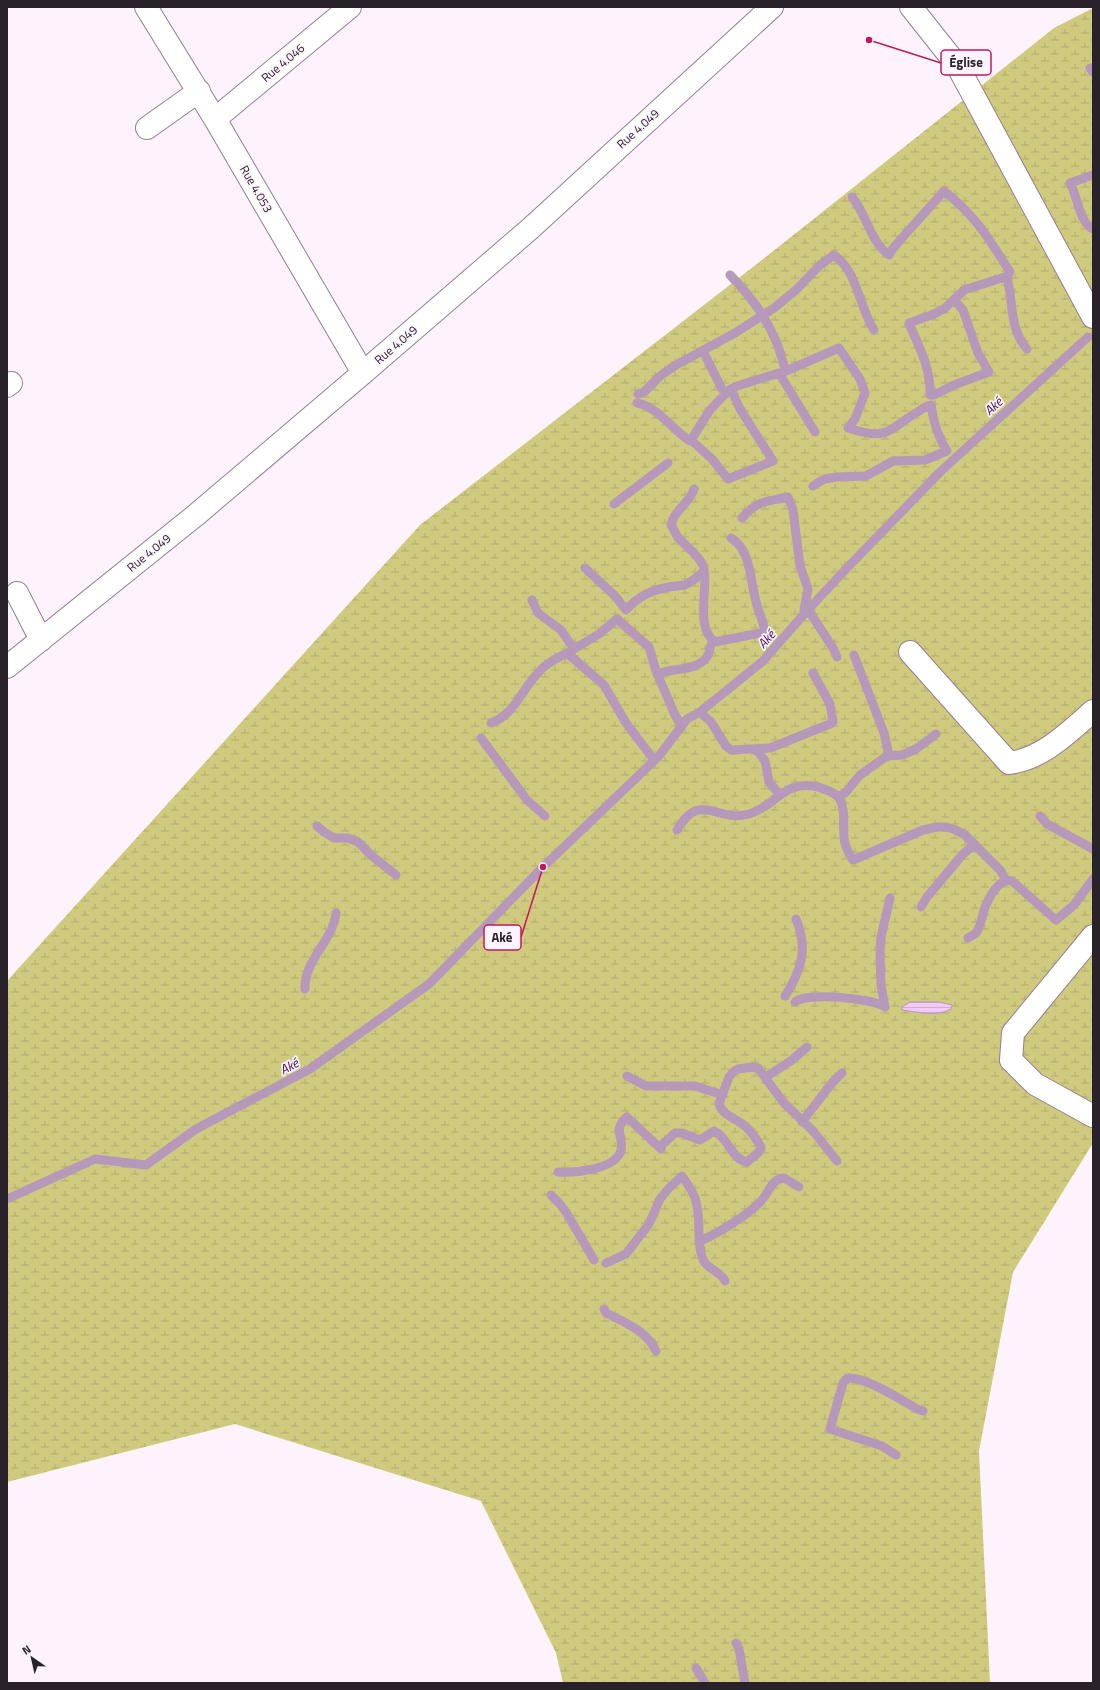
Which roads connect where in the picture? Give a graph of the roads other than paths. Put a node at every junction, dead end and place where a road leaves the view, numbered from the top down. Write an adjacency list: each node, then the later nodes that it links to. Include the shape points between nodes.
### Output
1 (146, 7): 5 (street, Rue 4.053)
2 (350, 7): 6 (street, Rue 4.046)
3 (772, 7): 9 (street, Rue 4.049, via 531,228)
4 (911, 7): 8 (street, via 957,65)
5 (199, 92): 6 (street, Rue 4.053); 7 (street)
6 (215, 119): 9 (street, Rue 4.053)
7 (147, 128)
8 (1093, 317)
9 (363, 374): 11 (street, Rue 4.049, via 196,515)
10 (17, 593): 11 (street)
11 (41, 640): 13 (street, Rue 4.049)
12 (910, 652): 14 (street, via 1009,763 1022,761 1057,742)
13 (7, 667)
14 (1093, 711)
15 (1093, 936): 16 (street, via 1013,1033 1011,1060 1035,1084)
16 (1093, 1116)

